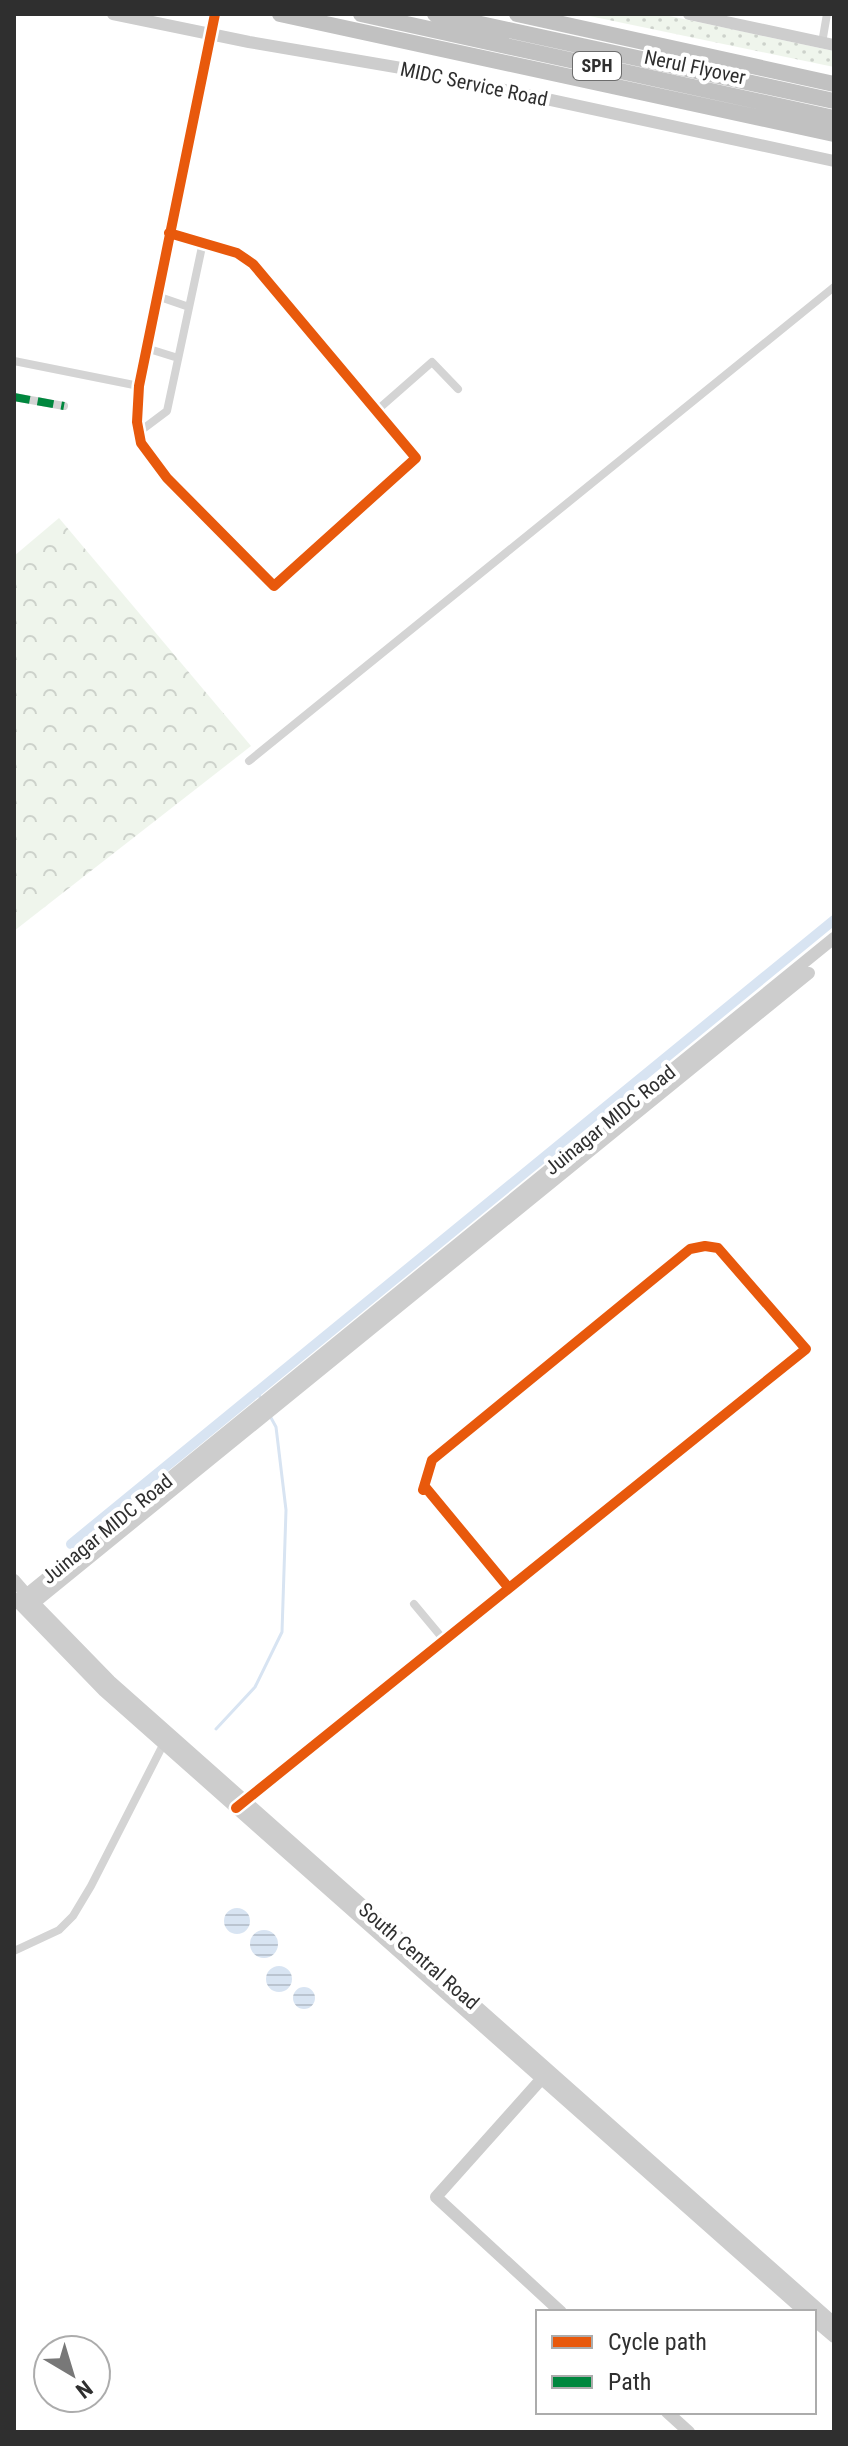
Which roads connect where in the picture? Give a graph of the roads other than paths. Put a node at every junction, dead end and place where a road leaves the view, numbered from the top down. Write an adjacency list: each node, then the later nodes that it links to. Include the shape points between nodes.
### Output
1 (113, 14): 9 (street, MIDC Service Road)
2 (215, 14): 9 (street)
3 (280, 14): 14 (highway)
4 (361, 14): 13 (highway, Nerul Flyover / SPH)
5 (435, 14): 12 (highway, Nerul Flyover / SPH)
6 (517, 14): 11 (highway)
7 (689, 14): 10 (street)
8 (827, 14): 10 (street)
9 (211, 34): 15 (street, MIDC Service Road, via 407,69); 16 (street)
10 (828, 44)
11 (834, 84)
12 (834, 101)
13 (834, 118)
14 (834, 134)
15 (834, 161)
16 (169, 233): 17 (street); 19 (street)
17 (203, 241): 20 (street); 28 (street, via 237,253 267,277)
18 (834, 287): 30 (street)
19 (157, 296): 20 (street); 21 (street)
20 (189, 307): 22 (street)
21 (146, 348): 22 (street); 24 (street)
22 (178, 358): 29 (street, via 167,411)
23 (14, 361): 24 (street)
24 (139, 386): 29 (street)
25 (458, 389): 28 (street, via 432,362)
26 (14, 397): 27 (street)
27 (64, 406)
28 (375, 412): 29 (street, via 416,458 274,586 167,478 141,443)
29 (139, 432)
30 (249, 761)
31 (834, 938): 33 (street, Juinagar MIDC Road)
32 (809, 973): 33 (street, Juinagar MIDC Road)
33 (712, 1044): 36 (street, Juinagar MIDC Road)
34 (14, 1580): 36 (street, South Central Road)
35 (508, 1587): 35 (street, via 806,1349 718,1248 690,1249 432,1460 423,1490); 38 (street)
36 (24, 1600): 39 (street, South Central Road, via 104,1691)
37 (414, 1604): 38 (street)
38 (444, 1640): 40 (street)
39 (167, 1739): 40 (street, South Central Road); 41 (street, via 73,1916 59,1930)
40 (240, 1805): 42 (street, South Central Road)
41 (14, 1951)
42 (545, 2075): 43 (street, via 436,2197); 44 (street, South Central Road); 46 (street, South Central Road)
43 (559, 2310)
44 (803, 2310)
45 (816, 2322): 47 (street)
46 (834, 2323)
47 (834, 2337)
48 (669, 2414): 49 (street)
49 (689, 2432)

